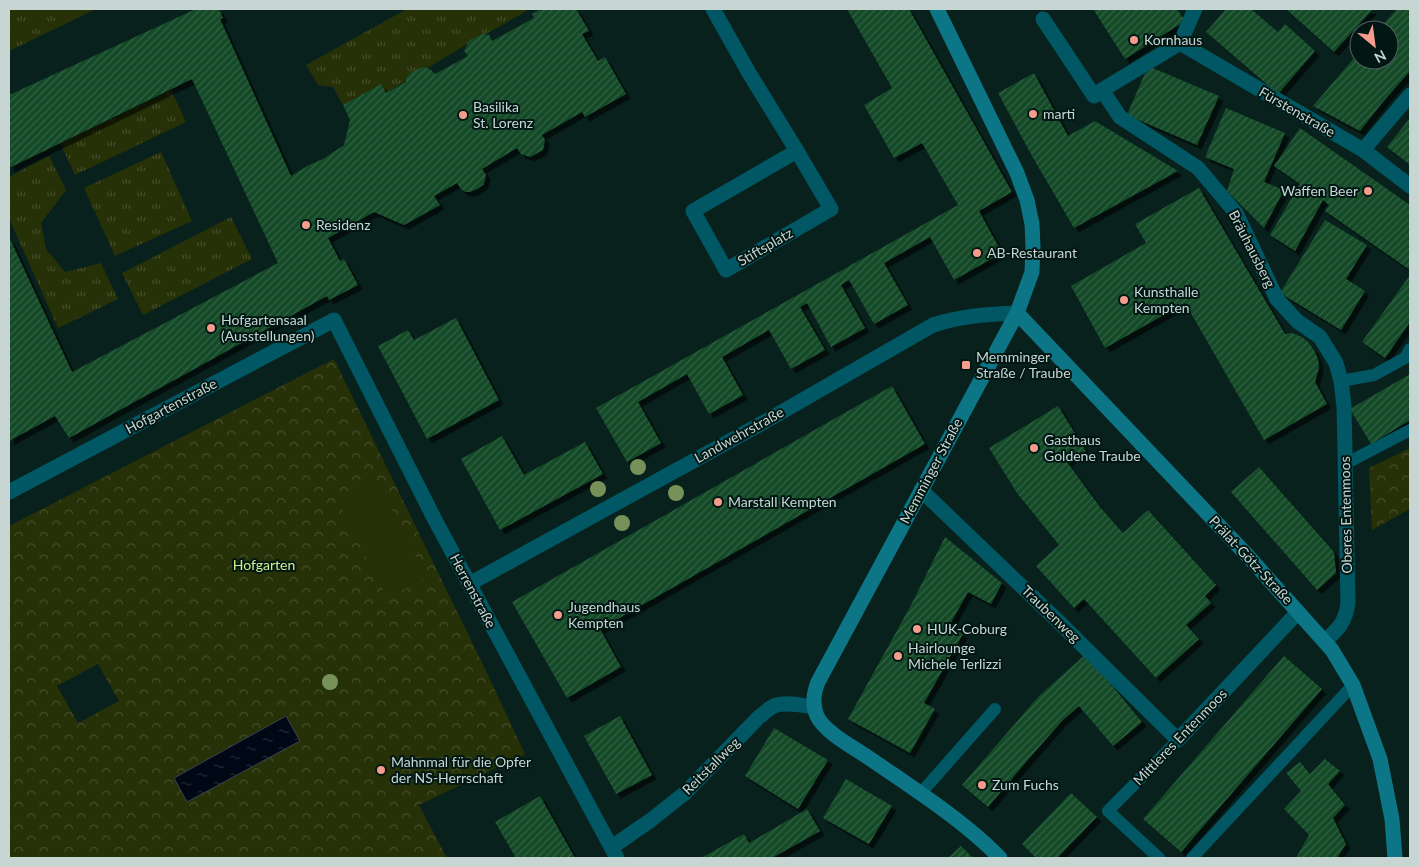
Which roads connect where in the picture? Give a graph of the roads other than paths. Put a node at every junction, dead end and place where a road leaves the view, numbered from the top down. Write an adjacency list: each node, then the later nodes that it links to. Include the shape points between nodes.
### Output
1 (713, 9): 9 (street, Stiftsplatz)
2 (937, 9): 11 (street, Memminger Straße, via 1028,200 1032,224 1032,272)
3 (1195, 9): 5 (street)
4 (1042, 19): 6 (street, via 1094,96)
5 (1180, 43): 6 (street); 8 (street, Fürstenstraße)
6 (1102, 90): 14 (street, Bräuhausberg, via 1120,117 1198,168 1236,213 1277,299 1297,321 1320,336 1336,363)
7 (1410, 95): 8 (street)
8 (1363, 150): 10 (street, Fürstenstraße)
9 (797, 151): 9 (street, Stiftsplatz, via 693,211 726,270 831,209)
10 (1410, 186)
11 (1017, 313): 17 (street, Memminger Straße); 19 (street, Landwehrstraße, via 969,316 934,325); 20 (street, Prälat-Götz-Straße, via 1247,554)
12 (334, 320): 18 (street, Hofgartenstraße); 19 (street, Herrenstraße)
13 (1410, 349): 14 (lane, via 1405,358 1374,375)
14 (1341, 381): 16 (street, Oberes Entenmoos)
15 (1410, 430): 16 (lane)
16 (1345, 464): 21 (street, Oberes Entenmoos, via 1348,603 1342,625)
17 (921, 490): 23 (street, Memminger Straße, via 818,682); 25 (street, Traubenweg)
18 (9, 492)
19 (469, 584): 27 (street, Herrenstraße)
20 (1298, 612): 21 (street, Prälat-Götz-Straße); 25 (street, Mittleres Entenmoos)
21 (1325, 641): 22 (street, Prälat-Götz-Straße)
22 (1352, 685): 30 (lane); 31 (street, Prälat-Götz-Straße, via 1380,759 1392,819)
23 (815, 708): 26 (street, via 816,715 837,737); 27 (street, Reitstallweg, via 785,704 767,710 685,793)
24 (995, 709): 26 (lane)
25 (1178, 740): 29 (lane, Mittleres Entenmoos, via 1108,811)
26 (921, 793): 28 (street)
27 (614, 853)
28 (1000, 858)
29 (1159, 858)
30 (1192, 858)
31 (1395, 858)

